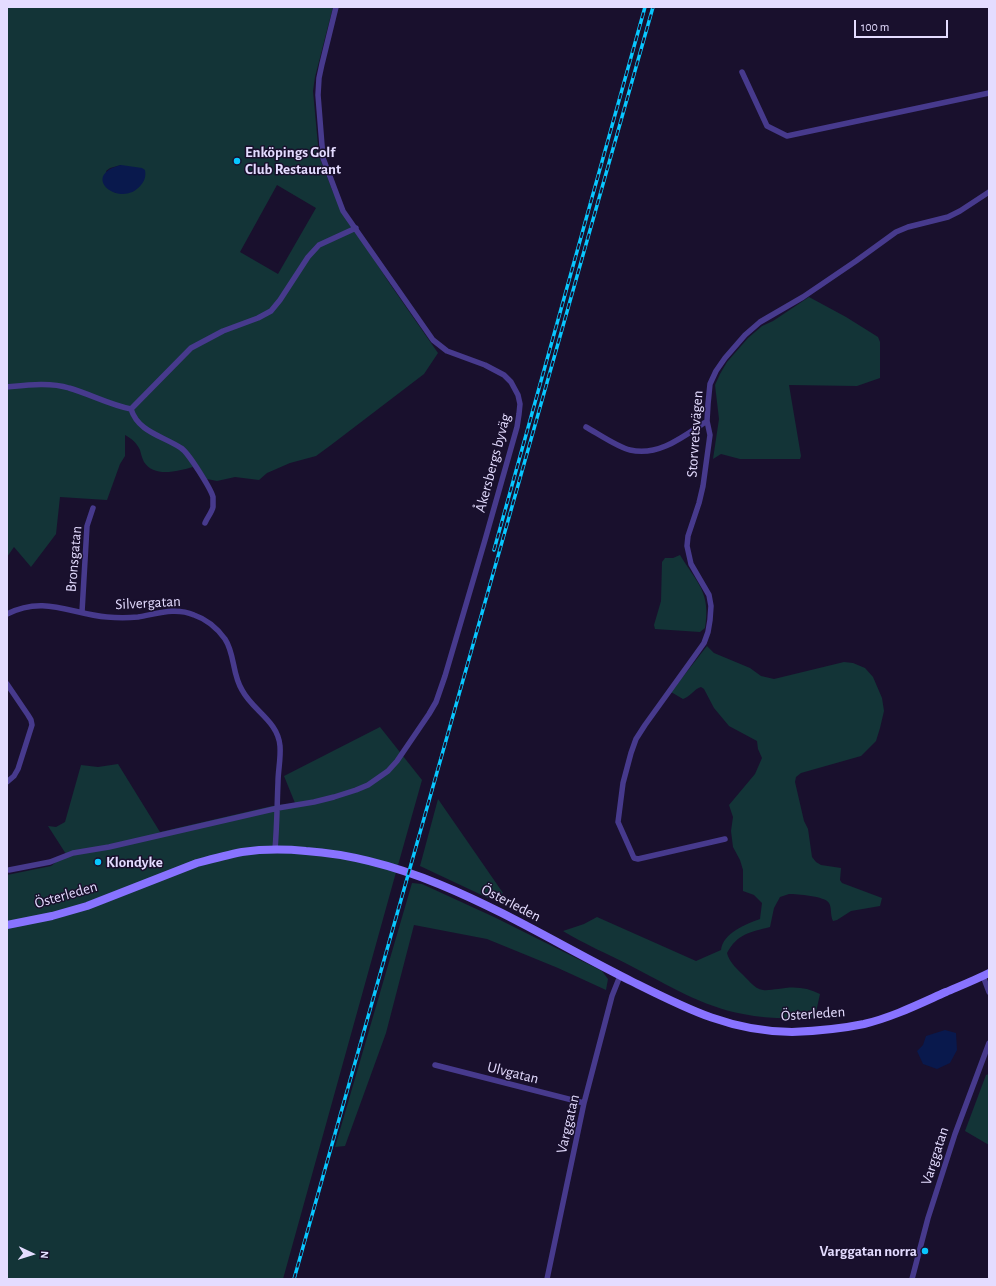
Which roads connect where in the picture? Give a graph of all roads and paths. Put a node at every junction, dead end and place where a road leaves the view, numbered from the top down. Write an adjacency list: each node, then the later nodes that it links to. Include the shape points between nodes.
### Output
1 (336, 7): 5 (street, Åkersbergs byväg, via 322,64 318,95 322,153 344,211)
2 (742, 72): 3 (street, via 767,126 787,136)
3 (989, 93)
4 (989, 192): 8 (street, Storvretsvägen, via 948,217 896,232 803,297 760,322 745,335 716,371 710,384)
5 (356, 228): 7 (street, via 319,245 271,311 223,330 191,348); 16 (street, Åkersbergs byväg, via 433,340 447,351 504,375 518,395 519,414 447,670 429,714 397,761 378,778 356,790 334,797)
6 (7, 387): 7 (street, via 68,387)
7 (131, 409): 11 (street, via 141,426 175,444 189,455 213,496 213,507)
8 (706, 421): 9 (street, via 678,441 648,452 629,450); 17 (street, Storvretsvägen, via 710,435 703,486 687,546 691,564 709,595 711,606 708,632 704,643 636,739 625,776 618,822 634,858 638,859)
9 (586, 427)
10 (93, 508): 12 (street, Bronsgatan, via 87,526)
11 (205, 523)
12 (82, 612): 13 (street, Silvergatan, via 38,605 16,609); 16 (street, Silvergatan, via 120,618 182,612 202,618 218,631 229,647 235,676 241,690 278,734)
13 (7, 614)
14 (7, 684): 15 (street, via 32,720 32,725 18,769)
15 (7, 782)
16 (278, 808): 18 (street, Silvergatan); 19 (street, Åkersbergs byväg, via 73,853 50,862)
17 (725, 839)
18 (275, 849): 20 (street, Österleden, via 244,852 197,863 87,906); 22 (street, Österleden, via 348,856 423,877 490,907)
19 (9, 870)
20 (7, 925)
21 (986, 975): 22 (street, Österleden, via 890,1016 834,1029 791,1032 748,1027 707,1017); 23 (street)
22 (620, 976): 26 (street, Varggatan, via 612,996)
23 (989, 992)
24 (989, 1043): 28 (street, Varggatan, via 955,1134 928,1218)
25 (435, 1065): 26 (street, Ulvgatan)
26 (584, 1104): 27 (street, Varggatan)
27 (547, 1279)
28 (912, 1279)

